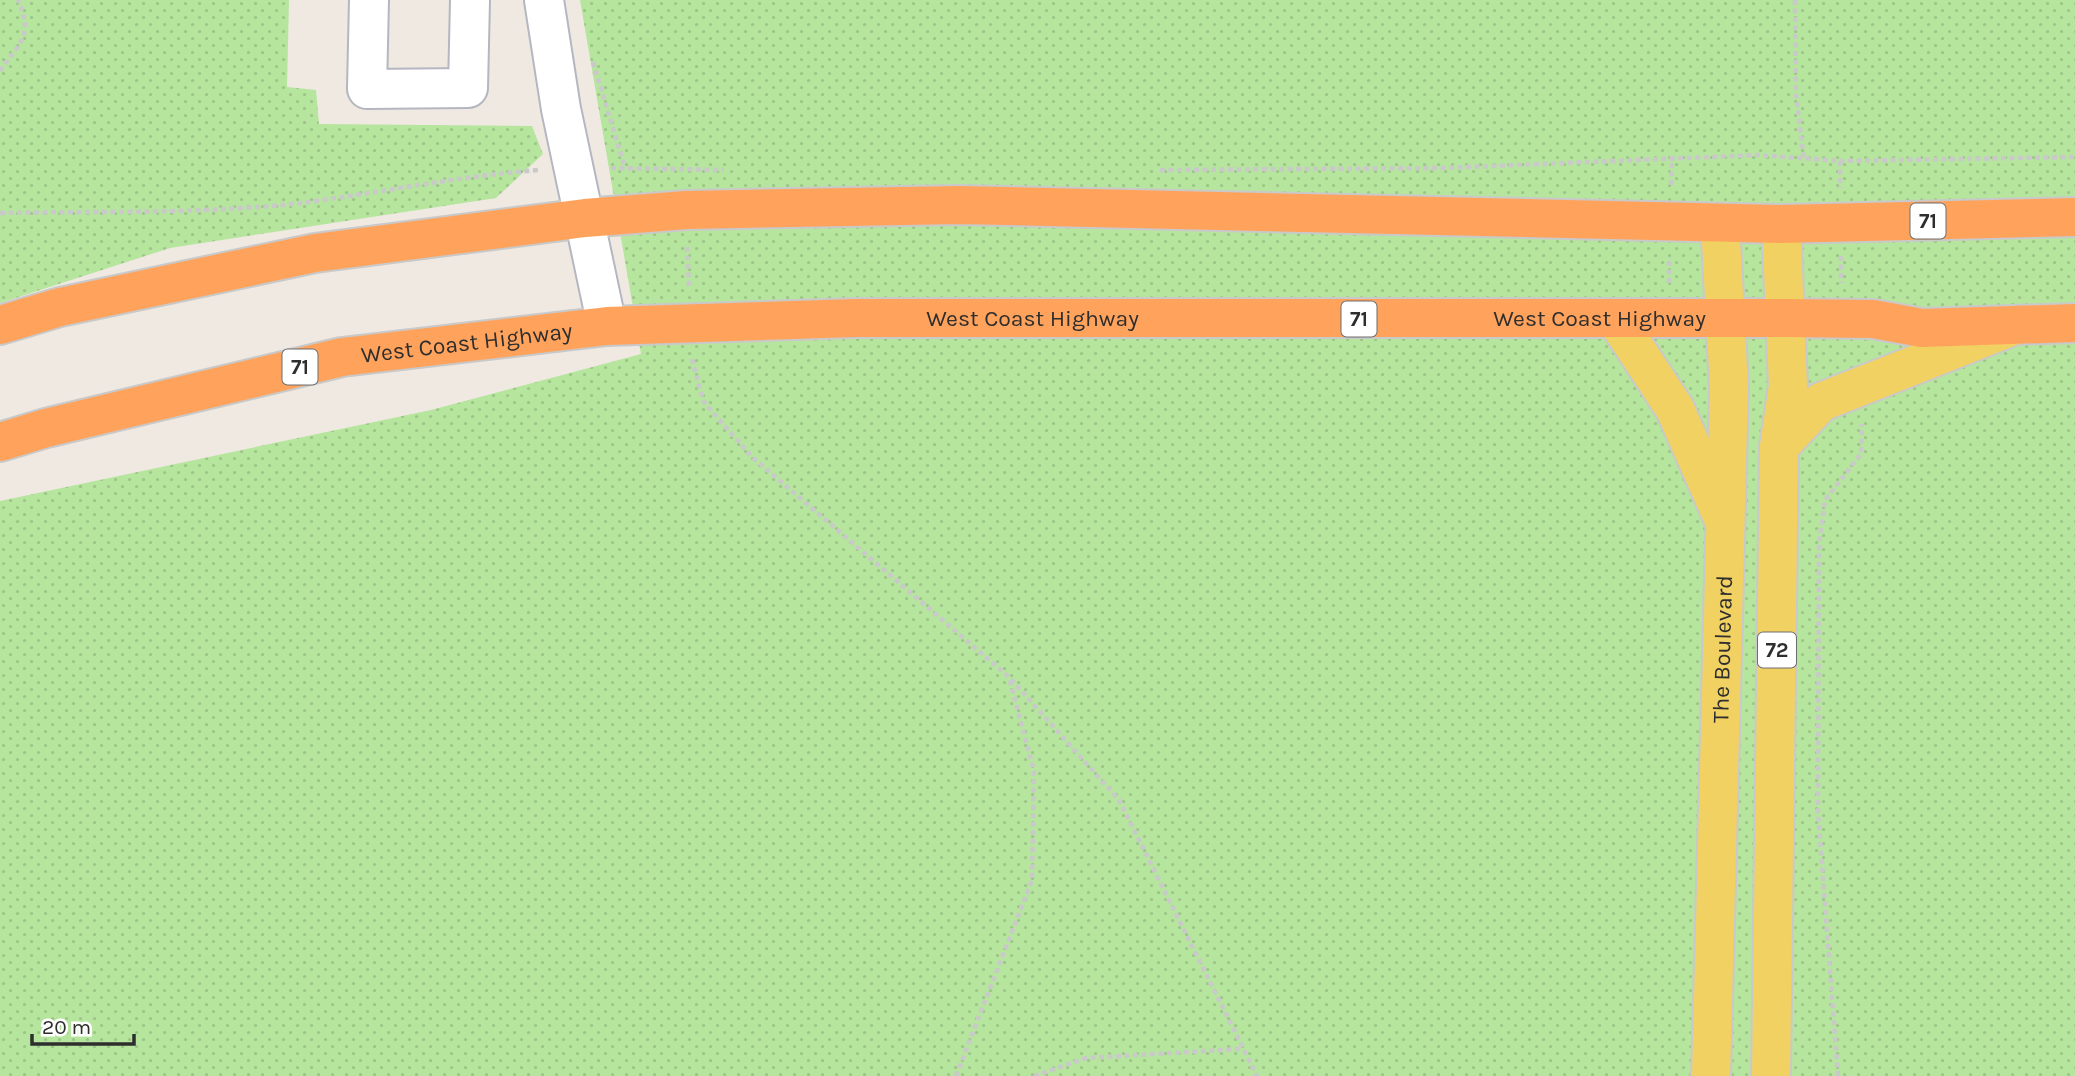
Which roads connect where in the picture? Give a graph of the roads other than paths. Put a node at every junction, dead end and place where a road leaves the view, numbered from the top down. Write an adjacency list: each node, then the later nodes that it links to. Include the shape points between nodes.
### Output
1 (369, 0): 2 (lane, via 367,89 468,88)
2 (470, 0)
3 (544, 0): 4 (lane)
4 (585, 218): 6 (highway, 71, via 686,210 958,205); 13 (highway, 71, via 315,253 61,307); 14 (lane)
5 (2075, 218): 7 (highway, 71)
6 (1720, 223): 7 (highway, 71); 8 (main road, The Boulevard)
7 (1781, 224): 9 (main road, 72)
8 (1725, 318): 9 (highway, West Coast Highway / 71); 10 (highway, West Coast Highway / 71); 17 (main road, The Boulevard, via 1729,387)
9 (1786, 318): 12 (highway, West Coast Highway / 71, via 1873,319 1922,328); 16 (main road, 72, via 1788,387)
10 (1616, 319): 14 (highway, West Coast Highway / 71, via 856,318); 17 (main road, via 1675,409)
11 (2075, 323): 12 (highway, West Coast Highway / 71)
12 (2017, 325): 16 (main road, via 1821,402)
13 (0, 326)
14 (607, 326): 15 (highway, West Coast Highway / 71, via 342,357)
15 (0, 442)
16 (1779, 447): 19 (main road, 72)
17 (1724, 521): 18 (main road, The Boulevard)
18 (1712, 1076)
19 (1771, 1076)

